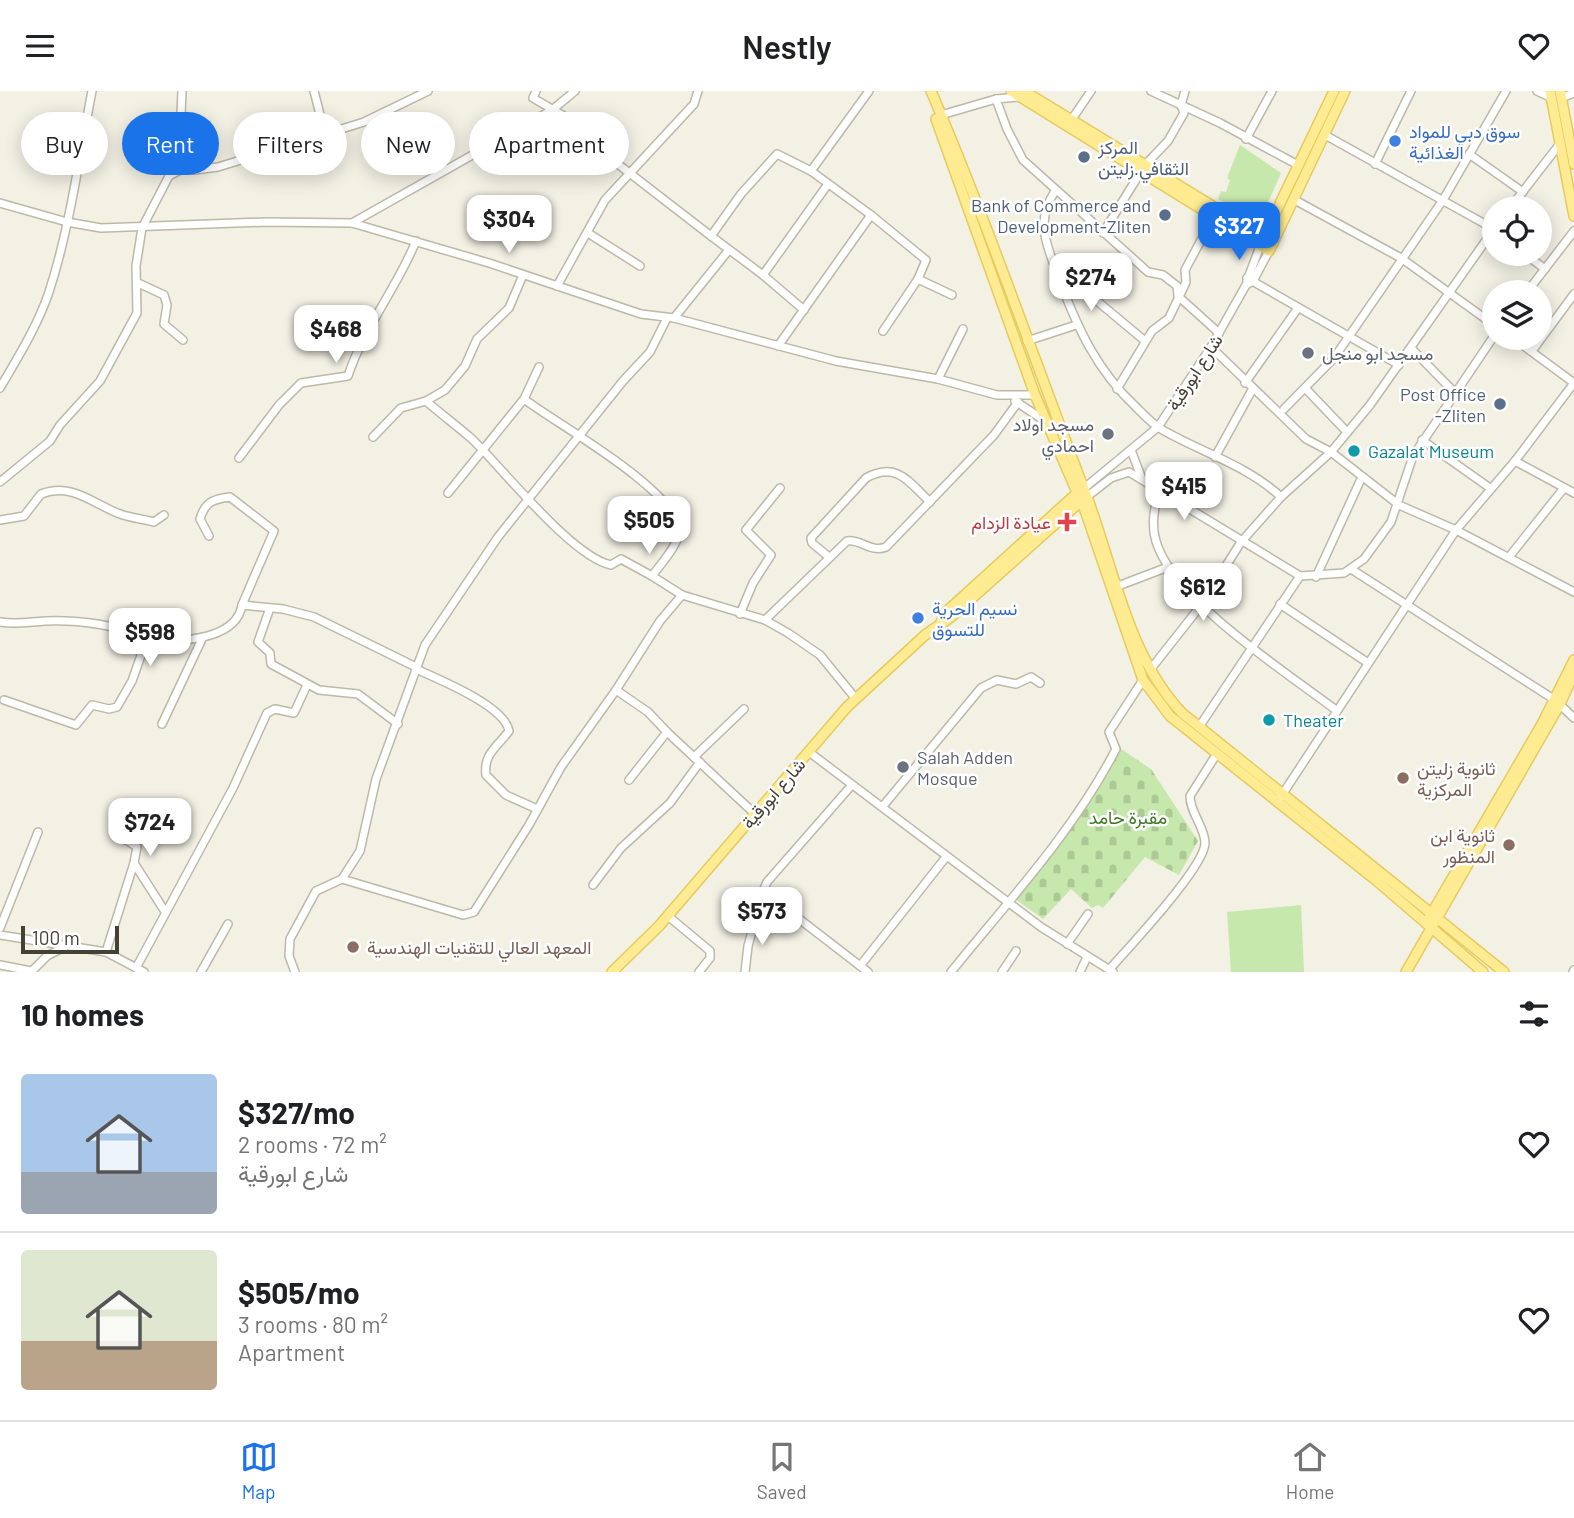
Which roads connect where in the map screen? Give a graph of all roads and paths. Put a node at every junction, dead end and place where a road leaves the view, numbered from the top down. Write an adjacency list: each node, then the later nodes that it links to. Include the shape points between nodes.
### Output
1 (92, 91): 51 (street)
2 (182, 91): 25 (street)
3 (314, 91): 26 (street)
4 (428, 91): 29 (street)
5 (536, 91): 24 (street, via 533,98)
6 (575, 91): 24 (street)
7 (698, 91): 40 (street, via 694,104)
8 (869, 91): 38 (street)
9 (929, 91): 27 (main road); 107 (main road)
10 (1091, 91): 28 (street)
11 (1151, 91): 23 (street)
12 (1185, 91): 23 (street)
13 (1272, 91): 31 (street)
14 (1334, 91): 36 (main road)
15 (1345, 91): 30 (main road)
16 (1411, 91): 34 (street)
17 (1506, 91): 33 (street)
18 (1537, 91): 21 (street)
19 (1017, 93): 22 (street); 28 (main road); 37 (main road)
20 (1574, 93): 21 (street)
21 (1556, 95): 32 (main road); 35 (main road)
22 (996, 99): 27 (street); 42 (street, via 1023,160)
23 (1181, 105): 31 (street); 37 (street, via 1184,113 1168,141)
24 (552, 110): 40 (street, via 576,123 579,134); 53 (street)
25 (182, 112)
26 (319, 112)
27 (941, 115): 89 (main road)
28 (1072, 119): 37 (main road)
29 (347, 127)
30 (1325, 135): 34 (street); 45 (main road)
31 (1246, 139): 36 (street)
32 (1559, 145): 43 (street); 49 (main road)
33 (1469, 154): 43 (street); 46 (street)
34 (1376, 164): 46 (street)
35 (1574, 164)
36 (1298, 165): 60 (main road)
37 (1143, 168): 50 (main road); 57 (street); 60 (main road)
38 (811, 171): 41 (street); 58 (street, via 778,154 741,194)
39 (171, 175): 54 (street)
40 (631, 176): 56 (street, via 605,200); 58 (street)
41 (828, 184): 48 (street); 69 (street)
42 (1055, 191): 57 (street, via 1081,209); 64 (street, via 1042,224)
43 (1523, 192): 44 (street)
44 (1520, 196)
45 (1293, 199): 60 (main road); 63 (street)
46 (1443, 200): 52 (street); 63 (street)
47 (0, 203): 51 (street)
48 (871, 215): 70 (street, via 926,258); 80 (street)
49 (1574, 216)
50 (1213, 218): 60 (main road); 78 (street, via 1185,270 1186,282)
51 (67, 222): 54 (street); 101 (street, via 48,293)
52 (1482, 222)
53 (352, 223): 54 (street); 59 (street)
54 (142, 228): 73 (street)
55 (1574, 231): 67 (street)
56 (588, 233): 66 (street); 74 (street)
57 (1103, 233): 78 (street, via 1148,272 1163,275 1177,286)
58 (712, 236): 62 (street)
59 (416, 241): 68 (street); 123 (street, via 372,319 348,376 301,383)
60 (1266, 245): 72 (street, شارع ابورقية)
61 (1482, 246): 75 (street)
62 (728, 251): 69 (street); 82 (street)
63 (1401, 258): 75 (street); 87 (street)
64 (1054, 264): 83 (street); 90 (street)
65 (1541, 266): 67 (street)
66 (640, 267)
67 (1545, 269): 71 (street)
68 (523, 275): 74 (street); 110 (street, via 509,308 477,339 465,366 445,390)
69 (763, 275): 80 (street)
70 (918, 279): 77 (street); 85 (street)
71 (1536, 280)
72 (1249, 282): 79 (street); 86 (street, شارع ابورقية)
73 (138, 283): 88 (street, via 164,295 164,324); 127 (street, via 137,313 96,388 50,441)
74 (556, 286): 82 (street, via 641,314)
75 (1450, 293): 81 (street); 93 (street)
76 (1574, 294): 95 (street)
77 (952, 295)
78 (1178, 296): 86 (street); 90 (street, via 1169,318)
79 (1297, 308): 87 (street); 99 (street)
80 (804, 310): 91 (street)
81 (1482, 316)
82 (671, 318): 91 (street); 116 (street, via 650,352)
83 (1076, 325): 89 (street); 103 (street)
84 (963, 329): 98 (street)
85 (883, 331)
86 (1219, 333): 92 (street, شارع ابورقية)
87 (1348, 336): 96 (street); 102 (street)
88 (183, 340)
89 (1027, 341): 105 (main road)
90 (1145, 341): 103 (street)
91 (778, 346): 98 (street)
92 (1211, 347): 99 (street); 114 (street, شارع ابورقية)
93 (1412, 349): 96 (street); 106 (street)
94 (1484, 350): 106 (street)
95 (1532, 351): 100 (street)
96 (1399, 365): 115 (street)
97 (539, 367): 109 (street)
98 (938, 379): 108 (street)
99 (1245, 383): 104 (street)
100 (1574, 383): 124 (street)
101 (0, 388)
102 (1305, 388): 112 (street); 115 (street)
103 (1116, 389): 114 (street)
104 (1252, 390): 121 (street, via 1307,439); 122 (street)
105 (1046, 392): 107 (main road); 134 (main road)
106 (1455, 393): 118 (street)
107 (1035, 395): 108 (street); 113 (main road)
108 (1005, 396): 111 (street)
109 (524, 400): 116 (street); 120 (street)
110 (426, 401): 117 (street, via 401,408); 120 (street)
111 (1018, 403): 113 (street); 137 (street, via 995,435)
112 (1284, 409)
113 (1045, 421): 134 (main road)
114 (1158, 427): 119 (street, شارع ابورقية); 122 (street)
115 (1347, 432): 121 (street)
116 (578, 434): 136 (street); 148 (street, via 652,492 678,527 676,539)
117 (373, 437)
118 (1422, 440): 129 (street); 138 (street, via 1408,467)
119 (1131, 450): 125 (street); 134 (street, شارع ابورقية)
120 (483, 451): 132 (street); 136 (street)
121 (1331, 452): 126 (street); 135 (street)
122 (1215, 457): 135 (street, via 1256,477)
123 (239, 458)
124 (1515, 461): 129 (street); 130 (street)
125 (1142, 479): 131 (street); 134 (street, شارع ابورقية, via 1129,472 1116,474)
126 (1361, 479): 138 (street); 150 (street)
127 (0, 482)
128 (780, 488): 159 (street, via 746,531 771,555)
129 (1490, 488): 141 (street)
130 (1564, 488): 133 (street); 145 (street)
131 (1158, 489): 143 (street); 146 (street, via 1153,529)
132 (447, 493)
133 (1574, 493)
134 (1081, 496): 151 (main road); 170 (main road); 174 (main road, شارع ابورقية, via 986,573 946,611 941,622)
135 (1281, 497): 143 (street)
136 (526, 500): 148 (street, via 604,563 611,565 621,559); 167 (street, via 425,645)
137 (930, 502): 144 (street, via 886,547 850,540); 144 (street, via 895,472 876,472 811,538)
138 (1399, 505): 141 (street); 147 (street, via 1378,542)
139 (164, 515): 140 (street, via 154,522 121,515 63,490 41,494 24,516)
140 (0, 520)
141 (1456, 530): 145 (street); 157 (street)
142 (209, 536): 156 (street, via 200,519 203,509 209,502 230,497 273,529)
143 (1241, 541): 149 (street); 154 (street)
144 (829, 557): 160 (street)
145 (1509, 557): 152 (street)
146 (1168, 567): 151 (street); 154 (street)
147 (1351, 569): 150 (street); 157 (street)
148 (652, 576): 153 (street)
149 (1300, 576): 150 (street); 155 (street)
150 (1316, 577)
151 (1118, 586): 168 (main road)
152 (1574, 592)
153 (682, 594): 159 (street); 173 (street)
154 (1202, 604): 164 (street); 168 (street)
155 (1280, 604): 164 (street); 166 (street)
156 (242, 605): 158 (street); 162 (street, via 232,621)
157 (1405, 606): 166 (street); 176 (street)
158 (270, 608): 167 (street, via 314,617); 172 (street, via 259,645 270,653 271,664)
159 (740, 614): 160 (street)
160 (765, 620): 174 (street, via 820,655)
161 (0, 622): 163 (street, via 118,628 133,633)
162 (202, 639): 163 (street); 181 (street)
163 (145, 645): 175 (street, via 117,707 92,705 76,725)
164 (1252, 646): 178 (street); 182 (street)
165 (1574, 660): 176 (main road)
166 (1368, 663): 178 (street)
167 (416, 668): 180 (street); 191 (street, via 472,696 506,722 509,731 486,761 486,775 506,795)
168 (1150, 670): 182 (main road, via 1169,699)
169 (1574, 673): 176 (main road)
170 (1143, 680): 185 (main road, via 1170,716); 200 (street, via 1109,732 1116,748 1093,789)
171 (1040, 683): 190 (street, via 1031,677 1012,684 993,681 981,688)
172 (307, 685): 180 (street, via 358,694); 201 (street, via 293,713 275,709 267,713 233,788)
173 (616, 690): 183 (street); 191 (street, via 572,749)
174 (856, 699): 184 (main road, شارع ابورقية)
175 (4, 701)
176 (1558, 702): 179 (street); 204 (main road)
177 (744, 709): 186 (street)
178 (1336, 710): 189 (street)
179 (1574, 718)
180 (398, 724): 197 (street, via 376,779 360,851)
181 (162, 725)
182 (1199, 727): 189 (main road)
183 (667, 732): 186 (street); 187 (street)
184 (808, 752): 188 (street); 192 (main road, شارع ابورقية)
185 (1216, 755): 189 (main road); 218 (street, via 1189,796 1204,838 1202,852 1186,879)
186 (697, 760): 192 (street); 198 (street, via 670,803 621,848)
187 (629, 780)
188 (851, 786): 190 (street); 199 (street)
189 (1280, 797): 204 (main road); 206 (main road)
190 (883, 806): 195 (street)
191 (537, 809): 197 (street, via 471,915)
192 (755, 814): 203 (main road, شارع ابورقية)
193 (38, 832): 207 (street)
194 (117, 833): 196 (street, via 137,847)
195 (946, 857): 200 (street); 215 (street)
196 (134, 863): 201 (street); 212 (street)
197 (342, 879): 221 (street, via 316,891 296,925 288,947)
198 (593, 885)
199 (763, 891): 215 (street); 223 (street)
200 (1010, 903): 210 (street); 225 (street)
201 (164, 910): 216 (street)
202 (1088, 914): 210 (street)
203 (668, 916): 217 (main road, شارع ابورقية); 222 (street, via 709,951 710,958)
204 (1436, 916): 206 (main road); 230 (main road)
205 (228, 924): 220 (street)
206 (1429, 925): 228 (main road); 229 (main road)
207 (0, 928)
208 (0, 935): 209 (street)
209 (69, 944): 212 (street); 219 (street)
210 (1067, 944): 213 (street)
211 (1016, 951): 226 (street)
212 (106, 953): 216 (street)
213 (1087, 957): 218 (street); 227 (street)
214 (0, 965): 219 (street)
215 (860, 966): 224 (street)
216 (140, 970)
217 (615, 971)
218 (1111, 971)
219 (31, 972)
220 (201, 972)
221 (295, 972)
222 (699, 972)
223 (745, 972)
224 (869, 972)
225 (951, 972)
226 (1002, 972)
227 (1080, 972)
228 (1406, 972)
229 (1482, 972)
230 (1504, 972)

